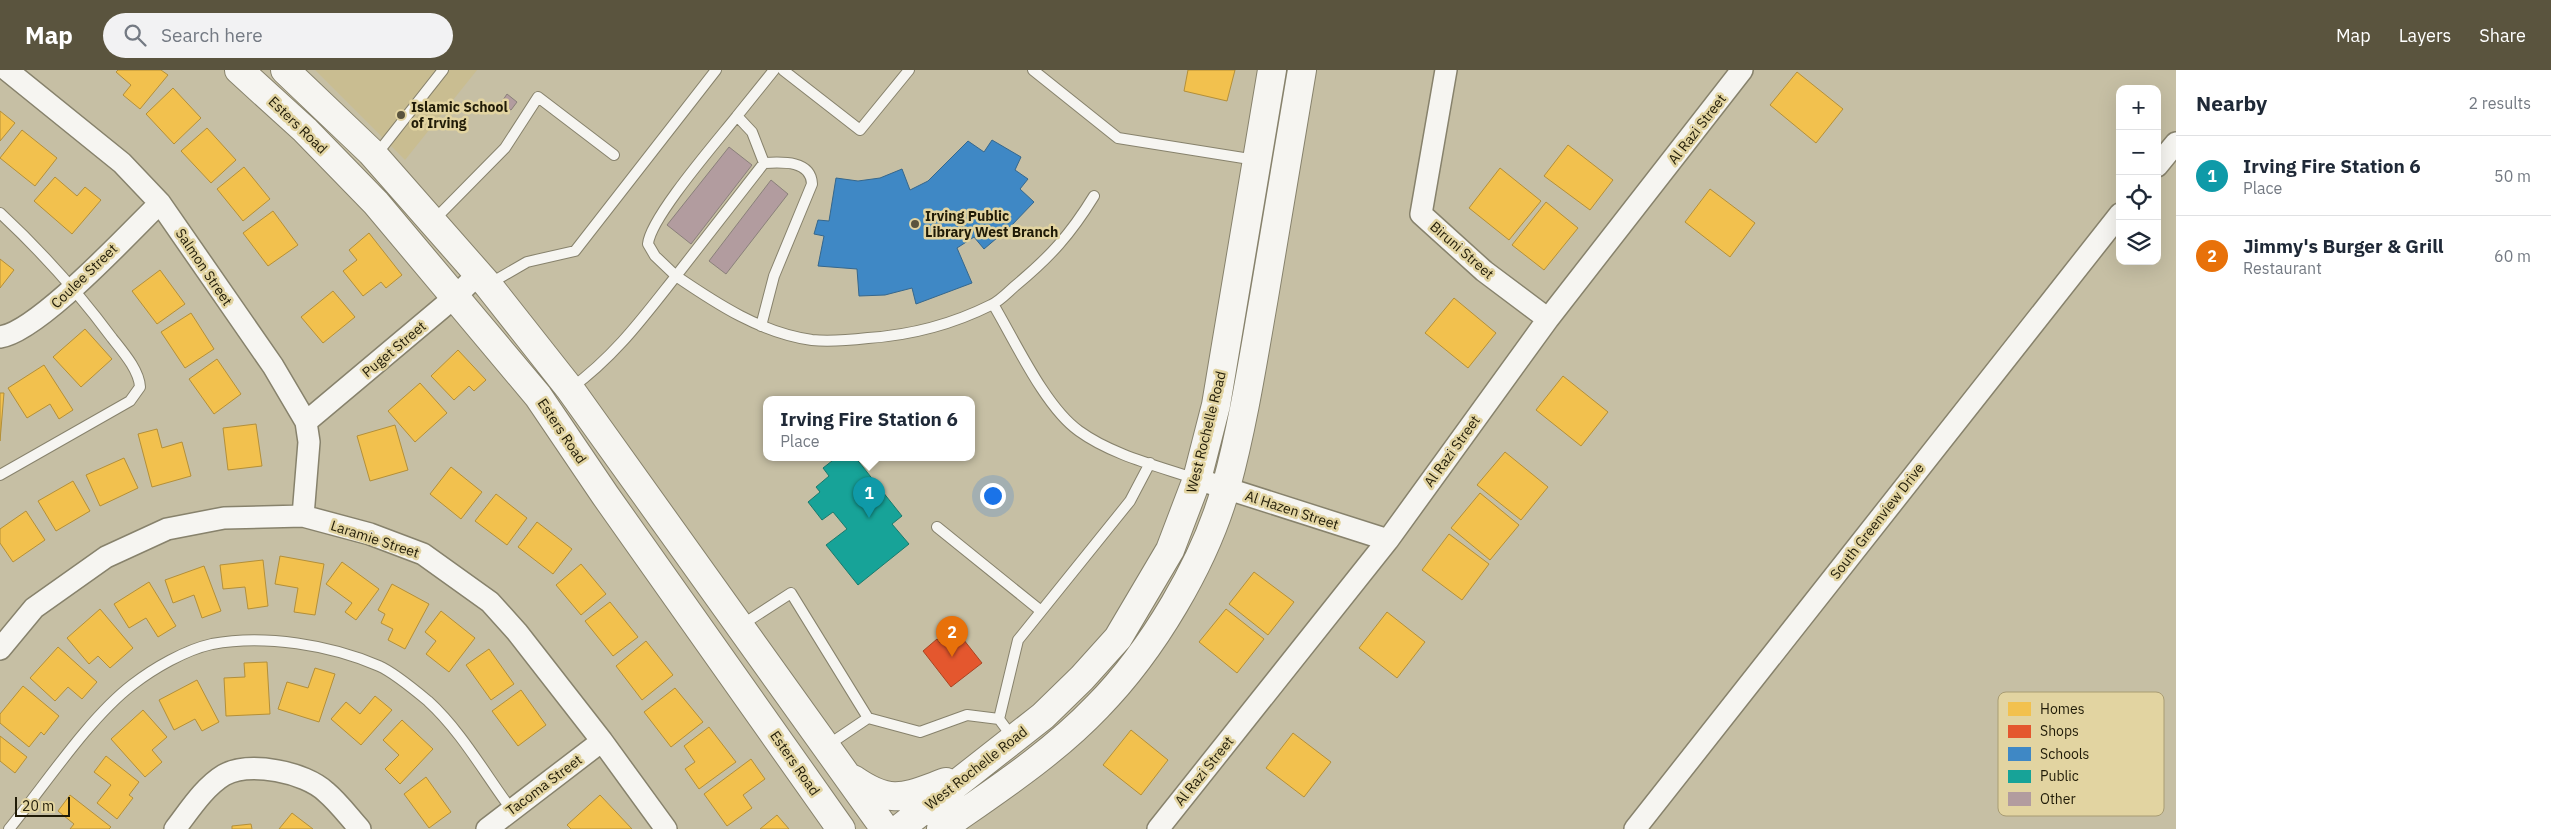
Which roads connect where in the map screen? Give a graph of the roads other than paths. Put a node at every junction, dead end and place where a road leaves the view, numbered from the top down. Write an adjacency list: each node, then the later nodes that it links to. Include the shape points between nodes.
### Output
1 (7, 70): 22 (street, Salmon Street, via 122,162)
2 (239, 70): 29 (main road, Esters Road, via 305,130 369,196)
3 (285, 70): 17 (main road)
4 (444, 70): 17 (lane)
5 (716, 70): 27 (lane, via 575,252 528,262)
6 (774, 70): 14 (lane)
7 (782, 70): 8 (lane, via 860,130)
8 (909, 70)
9 (1033, 70): 18 (lane, via 1118,138)
10 (1272, 70): 18 (main road, West Rochelle Road)
11 (1302, 70): 39 (main road, West Rochelle Road, via 1249,383)
12 (1446, 70): 31 (street, Biruni Street, via 1421,214 1484,271)
13 (1736, 72): 31 (street, Al Razi Street)
14 (737, 116): 20 (lane, via 752,132); 26 (lane, via 679,189 651,232 648,244 655,256)
15 (2176, 143): 19 (street)
16 (614, 155): 25 (lane, via 538,97 505,148)
17 (375, 156): 25 (main road)
18 (1257, 160): 38 (main road, West Rochelle Road, via 1218,398)
19 (2161, 161)
20 (764, 163): 26 (lane); 32 (lane, via 785,162 801,166 812,175 812,184 774,276)
21 (1094, 196): 30 (lane, via 1060,246)
22 (160, 203): 28 (street, Coulee Street); 35 (street, Salmon Street, via 273,366)
23 (0, 213): 28 (lane)
24 (2116, 219): 64 (street, South Greenview Drive)
25 (433, 221): 27 (main road)
26 (676, 276): 32 (lane, via 717,304); 34 (lane, via 617,350)
27 (484, 279): 29 (street, Puget Street); 34 (main road)
28 (73, 286): 33 (street, Coulee Street, via 39,318 10,336); 37 (lane, via 127,358 140,388 130,402)
29 (456, 296): 35 (street, Puget Street); 45 (main road, Esters Road, via 538,396)
30 (993, 304): 32 (lane, via 936,328 901,336 811,340); 36 (lane, via 1052,404 1065,418 1079,431)
31 (1548, 318): 42 (street, Al Razi Street)
32 (761, 326)
33 (0, 337)
34 (570, 389): 44 (main road)
35 (306, 422): 40 (street, Salmon Street, via 309,442)
36 (1150, 463): 38 (lane); 43 (lane, via 1130,500)
37 (0, 475)
38 (1197, 479): 39 (street, Al Hazen Street); 48 (main road, West Rochelle Road, via 1170,550 1118,638 1044,716)
39 (1226, 489): 42 (street, Al Hazen Street); 62 (main road, West Rochelle Road, via 1205,546 1176,600 1150,642 1099,706 1020,773)
40 (303, 516): 46 (street, Laramie Street, via 224,518 167,529 106,558 42,602); 49 (street, Laramie Street, via 370,534 423,554 490,602)
41 (937, 527): 43 (lane)
42 (1388, 540): 63 (street, Al Razi Street)
43 (1041, 611): 48 (lane, via 1018,640)
44 (739, 627): 45 (main road); 47 (lane, via 791,593); 50 (main road)
45 (712, 644): 59 (main road, Esters Road)
46 (0, 648)
47 (868, 718): 48 (lane, via 920,732 966,715); 50 (lane)
48 (1006, 729): 51 (main road, West Rochelle Road)
49 (602, 741): 53 (street, Tacoma Street); 58 (street, Laramie Street)
50 (826, 747): 52 (main road)
51 (989, 759): 52 (main road, via 946,782 912,795 890,798 873,793); 61 (main road, West Rochelle Road)
52 (845, 774): 60 (main road)
53 (511, 809): 54 (lane, via 467,746 429,702 381,666 335,650 260,639 212,644 176,658 132,685 93,724); 57 (street, Tacoma Street)
54 (9, 829)
55 (175, 829): 56 (street, via 205,791 225,775 257,768 297,775 325,790)
56 (360, 829)
57 (487, 829)
58 (666, 829)
59 (841, 829)
60 (885, 829)
61 (899, 829)
62 (941, 829)
63 (1158, 829)
64 (1635, 829)

